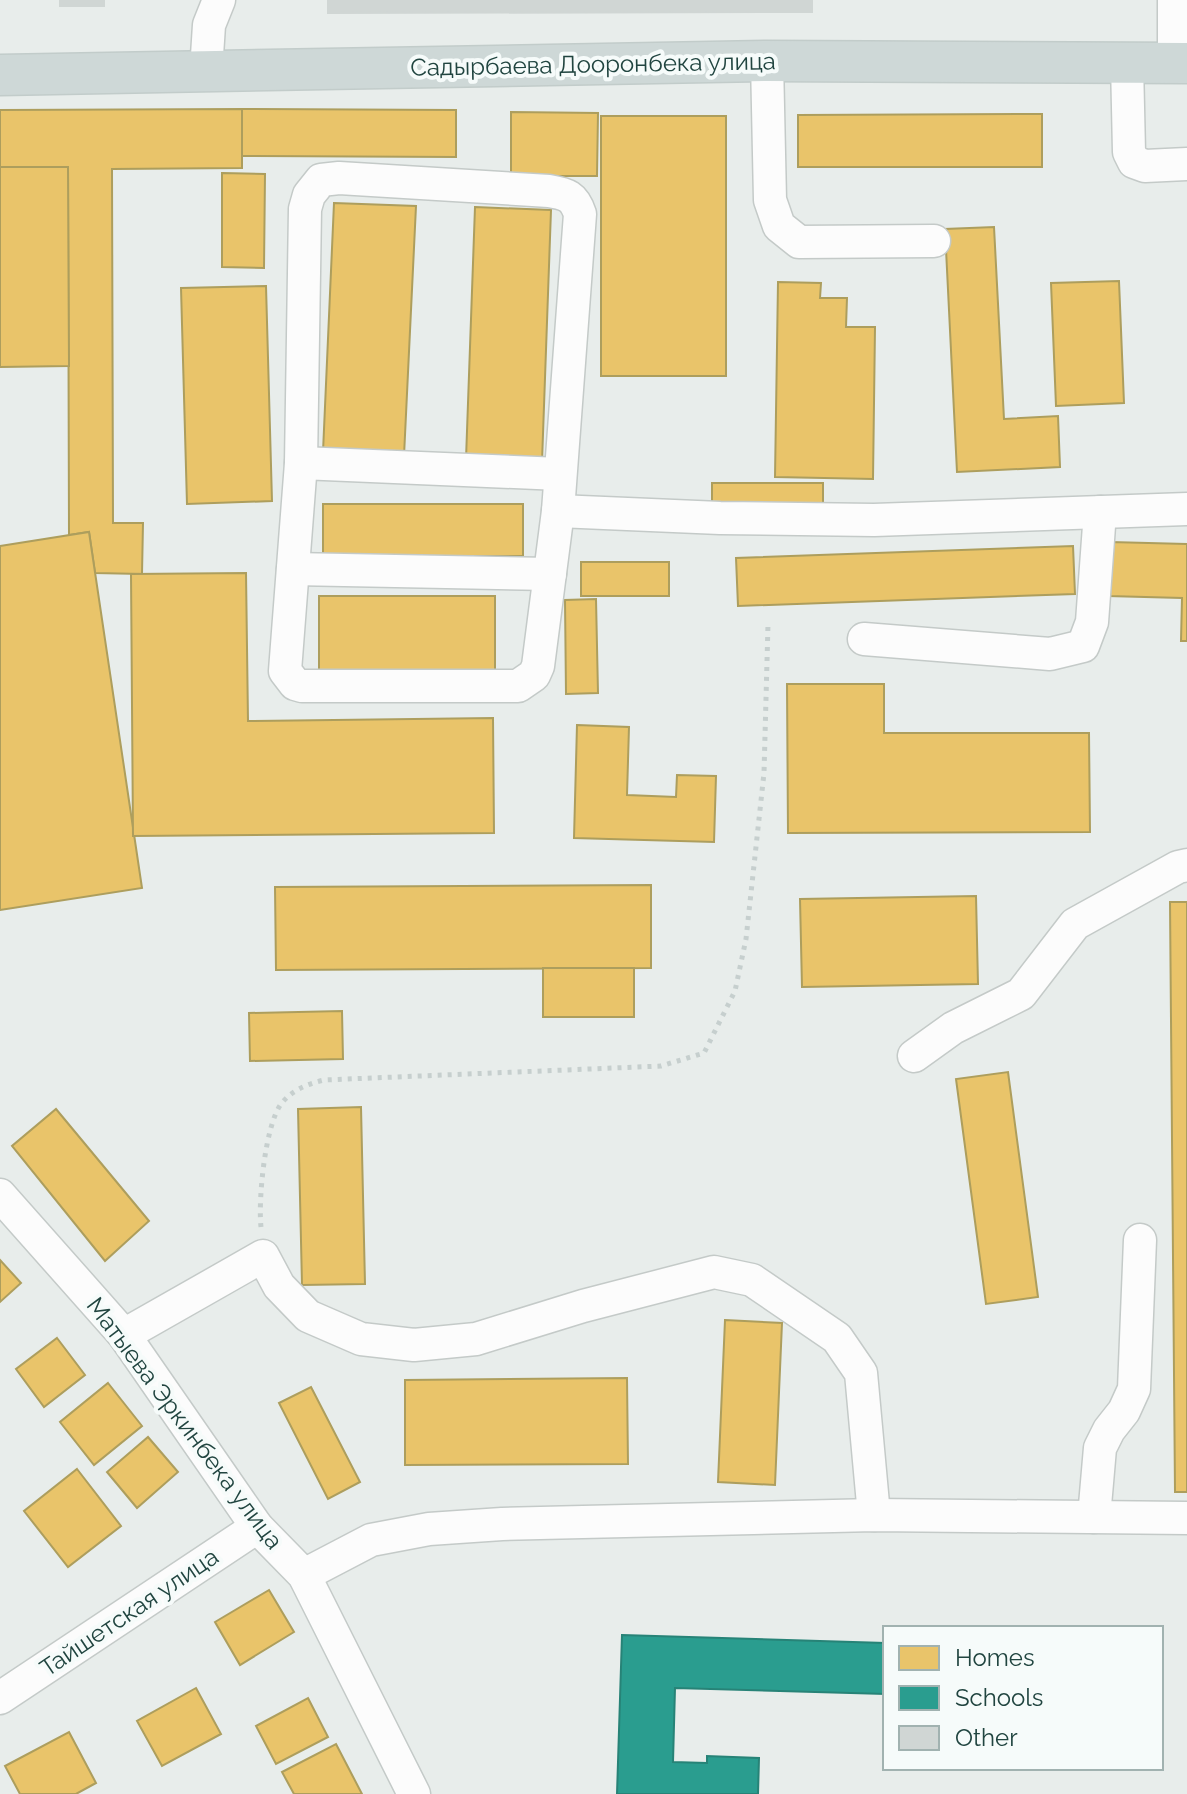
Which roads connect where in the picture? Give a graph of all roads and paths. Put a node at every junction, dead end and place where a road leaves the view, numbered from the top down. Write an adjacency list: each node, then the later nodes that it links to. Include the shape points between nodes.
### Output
1 (219, 0): 6 (street, via 209,25)
2 (1174, 0): 5 (street)
3 (767, 61): 4 (main road, Садырбаева Дооронбека улица); 6 (main road, Садырбаева Дооронбека улица); 9 (street, via 770,200 779,226 799,242)
4 (1127, 63): 5 (main road, Садырбаева Дооронбека улица); 8 (street, via 1129,152 1134,162)
5 (1180, 63)
6 (206, 71): 7 (main road, Садырбаева Дооронбека улица)
7 (0, 75)
8 (1187, 164)
9 (934, 241)
10 (301, 463): 11 (street); 11 (street, via 305,209 321,180 339,178 549,191 576,201 580,214); 15 (street)
11 (560, 474): 13 (street)
12 (1187, 509): 14 (street)
13 (558, 511): 14 (street, via 874,520); 16 (street)
14 (1100, 512): 18 (street, via 1092,622 1083,646 1050,654)
15 (293, 569): 16 (street); 16 (street, via 285,664 288,678 302,686 526,683 538,666)
16 (550, 574)
17 (768, 624): 23 (path, via 764,773 746,939 735,991 704,1053 661,1066 307,1084 279,1107 272,1129 259,1211)
18 (864, 639)
19 (1187, 865): 20 (street, via 1075,924 1021,994 953,1028)
20 (914, 1056)
21 (0, 1195): 24 (street, Матыева Эркинбека улица)
22 (1140, 1240): 26 (street, via 1134,1389 1100,1448)
23 (263, 1256): 24 (street); 25 (street, via 279,1286 308,1316 361,1339 414,1345 476,1339 714,1272 752,1280 837,1338 861,1373)
24 (124, 1335): 28 (street, Матыева Эркинбека улица)
25 (874, 1515): 26 (street); 29 (street, via 429,1529 371,1540)
26 (1094, 1517): 27 (street)
27 (1187, 1518)
28 (257, 1527): 29 (street, Матыева Эркинбека улица); 30 (street, Тайшетская улица)
29 (304, 1575): 31 (street, Матыева Эркинбека улица)
30 (0, 1698)
31 (414, 1794)

